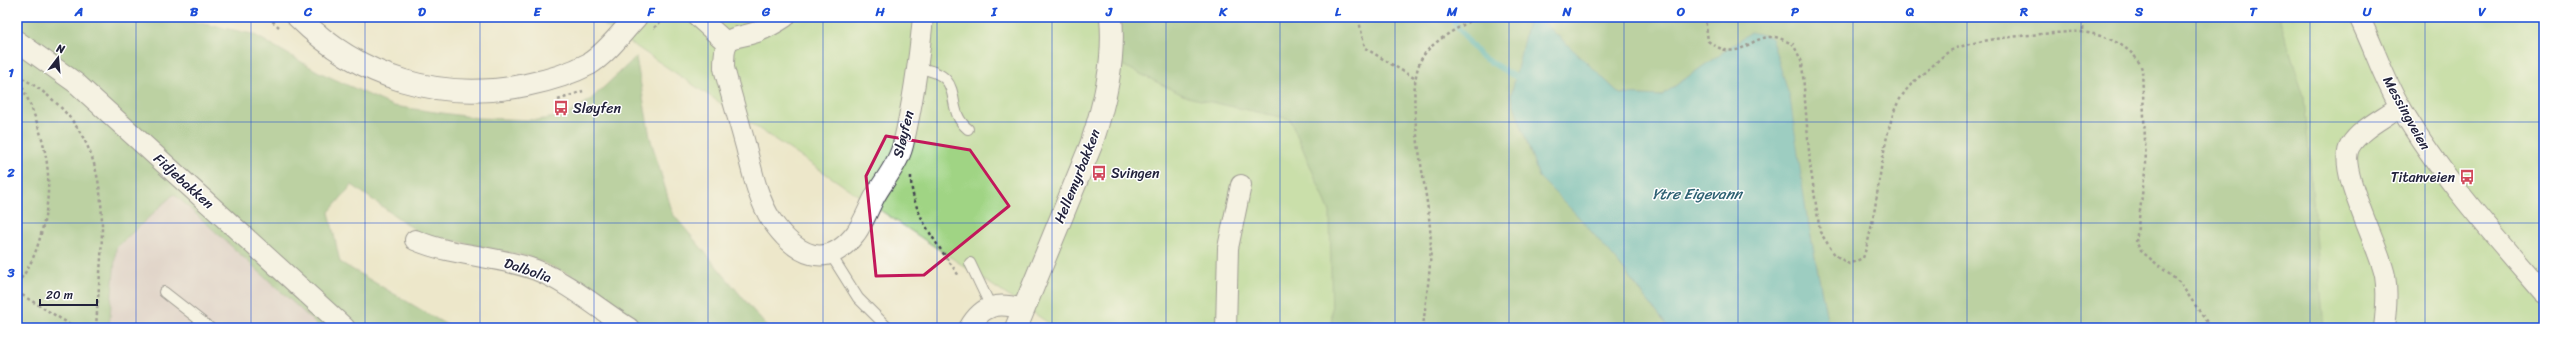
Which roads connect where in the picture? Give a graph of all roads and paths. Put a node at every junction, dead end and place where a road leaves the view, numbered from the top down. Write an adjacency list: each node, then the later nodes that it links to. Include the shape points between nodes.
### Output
1 (298, 17): 2 (street, via 336,50 380,74 422,87 464,91 514,88 589,64)
2 (636, 17)
3 (698, 17): 14 (street)
4 (785, 17): 14 (street, via 756,32 734,36)
5 (923, 17): 15 (street, Sløyfen)
6 (1111, 17): 31 (street, Hellemyrbakken, via 1111,57 1101,114 1091,145)
7 (1352, 17): 17 (path, via 1359,21 1365,48)
8 (1477, 17): 17 (path, via 1433,45 1420,60)
9 (1705, 17): 12 (path, via 1708,41 1718,49 1740,50 1765,37 1775,37 1794,44 1802,62 1810,164 1820,232 1835,255 1849,264 1863,258 1866,250 1871,235 1891,121 1900,99 1912,81 1950,51 1984,42)
10 (2084, 17): 12 (path)
11 (2359, 17): 18 (street, Messingveien)
12 (2083, 31): 41 (path, via 2119,44 2138,59 2142,69 2146,164 2136,242 2141,251 2180,283)
13 (17, 40): 35 (street, Fidjebakken, via 76,83)
14 (727, 42): 23 (street, via 724,68 762,200 772,220 787,238 814,255 827,257)
15 (917, 68): 19 (lane, via 937,72 948,82 959,118); 23 (street, Sløyfen, via 902,147 895,164 856,232 842,248)
16 (17, 75): 26 (path, via 38,119 44,139 49,177 48,204 38,244); 33 (path, via 34,84 69,117 90,150 99,175 102,223)
17 (1414, 78): 40 (path, via 1414,104 1430,229)
18 (2400, 106): 29 (street, Messingveien, via 2436,162); 42 (street, via 2368,128 2350,146 2347,161 2349,177 2375,242 2385,277)
19 (968, 129)
20 (1241, 185): 39 (street, via 1228,248)
21 (911, 193): 25 (path, via 935,239)
22 (415, 240): 36 (street, Dalbolia, via 450,252 496,259 536,270 573,289)
23 (831, 254): 37 (lane, via 858,298)
24 (970, 262): 30 (lane)
25 (962, 281)
26 (17, 283)
27 (17, 292): 32 (path)
28 (164, 292): 34 (lane)
29 (2544, 292)
30 (991, 307): 31 (street, via 1010,305); 38 (street, via 984,310)
31 (1020, 319)
32 (76, 328)
33 (96, 328)
34 (210, 328)
35 (345, 328)
36 (629, 328)
37 (888, 328)
38 (969, 328)
39 (1226, 328)
40 (1423, 328)
41 (2211, 328)
42 (2384, 328)

